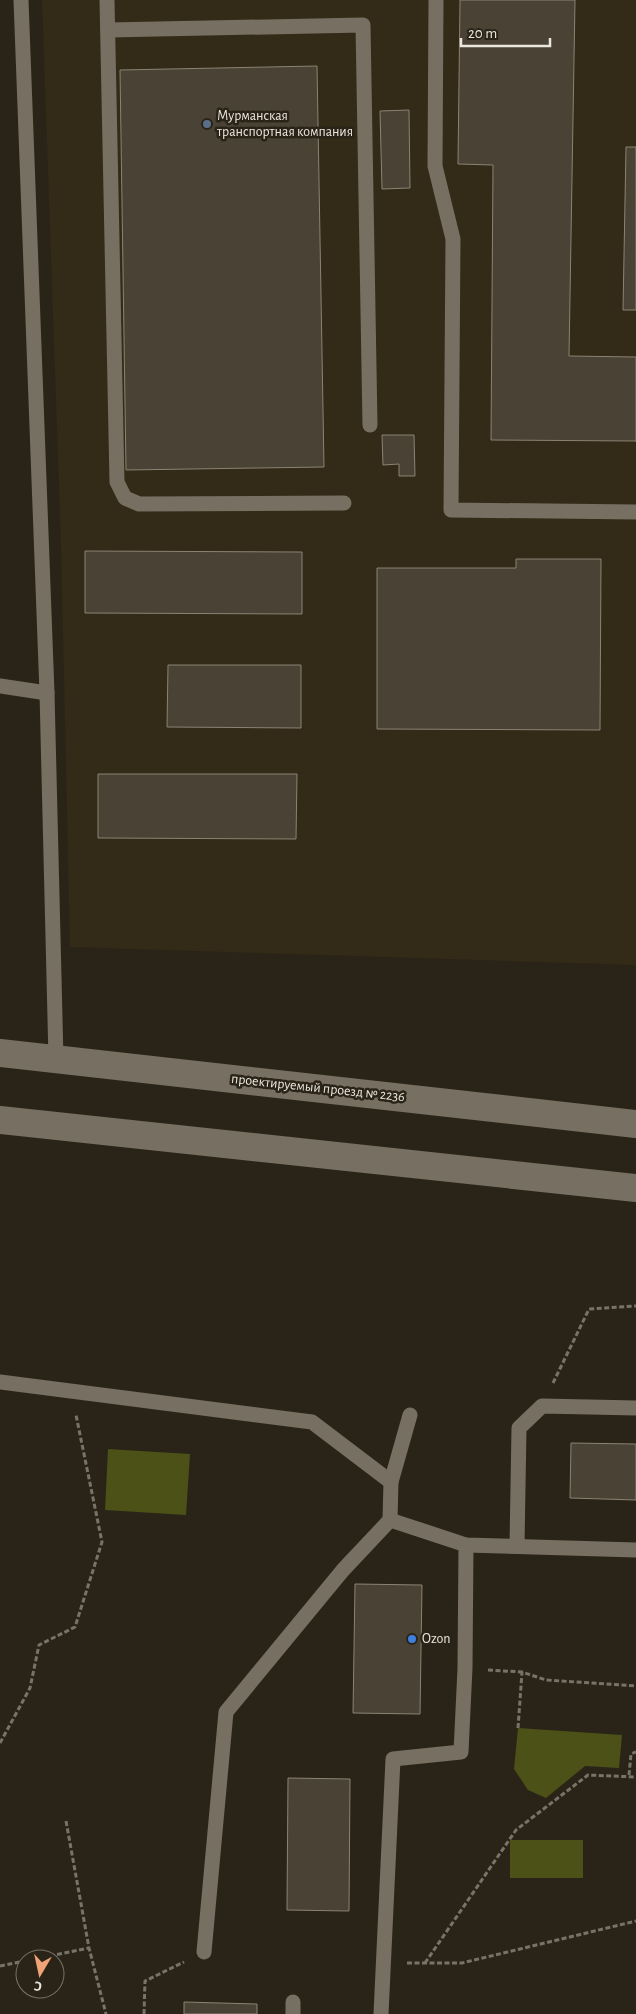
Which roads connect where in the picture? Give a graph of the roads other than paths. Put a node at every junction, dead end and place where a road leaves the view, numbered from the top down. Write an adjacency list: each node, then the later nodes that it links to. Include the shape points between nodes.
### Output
1 (22, 0): 9 (lane)
2 (107, 0): 4 (lane)
3 (436, 0): 7 (lane, via 435,166 453,239 451,510)
4 (108, 30): 5 (lane, via 363,25); 6 (lane, via 117,482 126,498 139,504)
5 (370, 425)
6 (344, 503)
7 (636, 512)
8 (0, 686): 9 (lane)
9 (47, 693): 11 (lane)
10 (0, 1053): 11 (main road, проектируемый проезд № 2236)
11 (56, 1059): 13 (main road, проектируемый проезд № 2236)
12 (0, 1120): 14 (main road)
13 (636, 1124)
14 (636, 1188)
15 (0, 1382): 18 (lane, via 312,1422)
16 (636, 1408): 21 (lane, via 542,1406 519,1428)
17 (410, 1416): 18 (lane)
18 (391, 1482): 19 (lane)
19 (390, 1520): 20 (lane); 23 (lane, via 343,1570 226,1712)
20 (466, 1545): 21 (lane); 24 (lane, via 461,1752 393,1759)
21 (517, 1546): 22 (lane)
22 (636, 1550)
23 (204, 1952)
24 (382, 2014)

